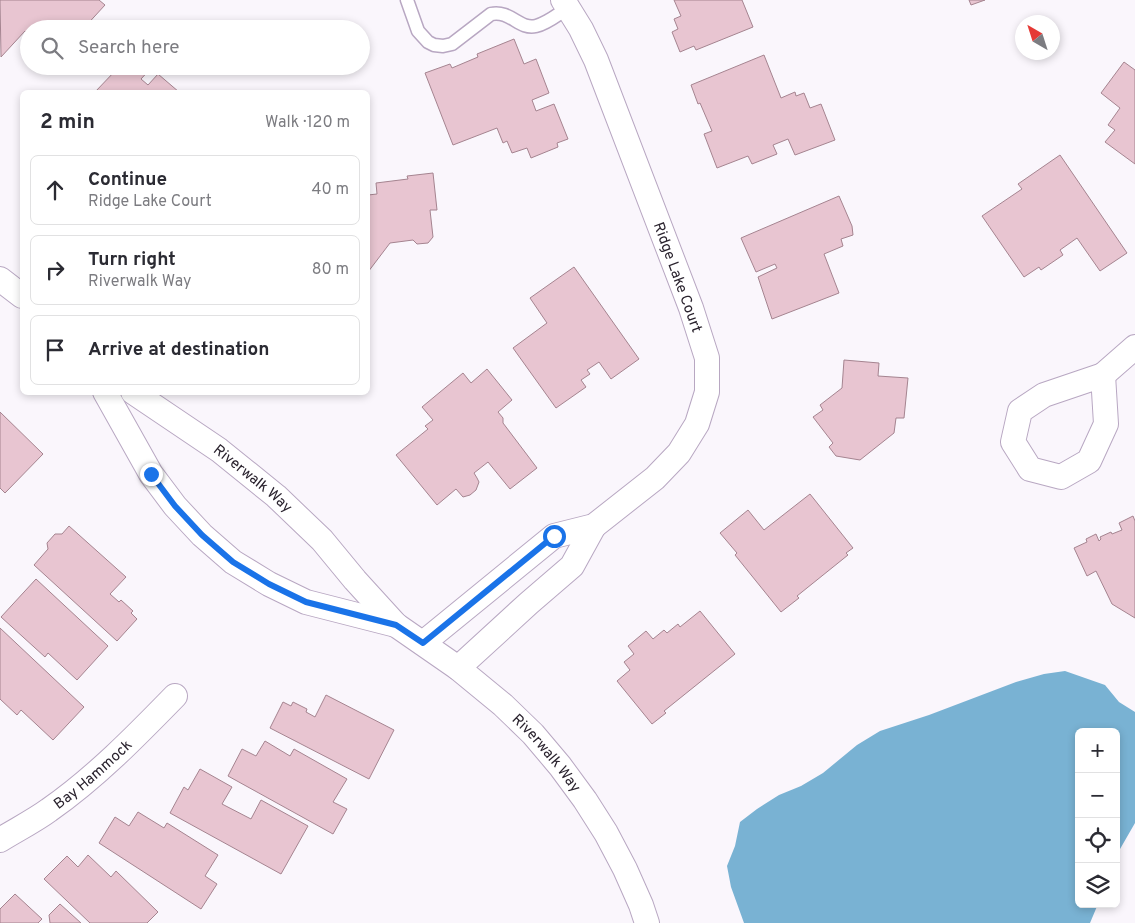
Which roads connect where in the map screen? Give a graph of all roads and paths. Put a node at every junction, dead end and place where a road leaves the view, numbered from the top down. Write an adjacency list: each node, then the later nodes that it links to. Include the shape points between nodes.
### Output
1 (406, 0): 2 (lane, via 418,31 428,42 443,46 452,44 491,14 498,12 534,27 543,24)
2 (565, 4): 9 (street, Ridge Lake Court, via 596,60 707,358 707,392 700,416 679,453 656,478)
3 (0, 279): 4 (street)
4 (20, 294)
5 (1135, 347): 6 (street)
6 (1103, 375): 6 (street, via 1044,395 1020,411 1013,442 1030,469 1061,477 1089,461 1106,424)
7 (107, 395): 10 (street, Riverwalk Way, via 151,474 175,506 233,562 306,602)
8 (137, 395): 10 (street, Riverwalk Way, via 219,450 276,496 322,540)
9 (594, 526): 11 (street, Ridge Lake Court, via 554,536); 12 (street, Ridge Lake Court, via 572,566)
10 (396, 625): 11 (street, Riverwalk Way)
11 (423, 643): 12 (street, Riverwalk Way)
12 (458, 668): 15 (street, Riverwalk Way, via 503,705 560,766 606,833)
13 (175, 696): 14 (street, Bay Hammock, via 88,780 49,811)
14 (0, 840)
15 (647, 923)

